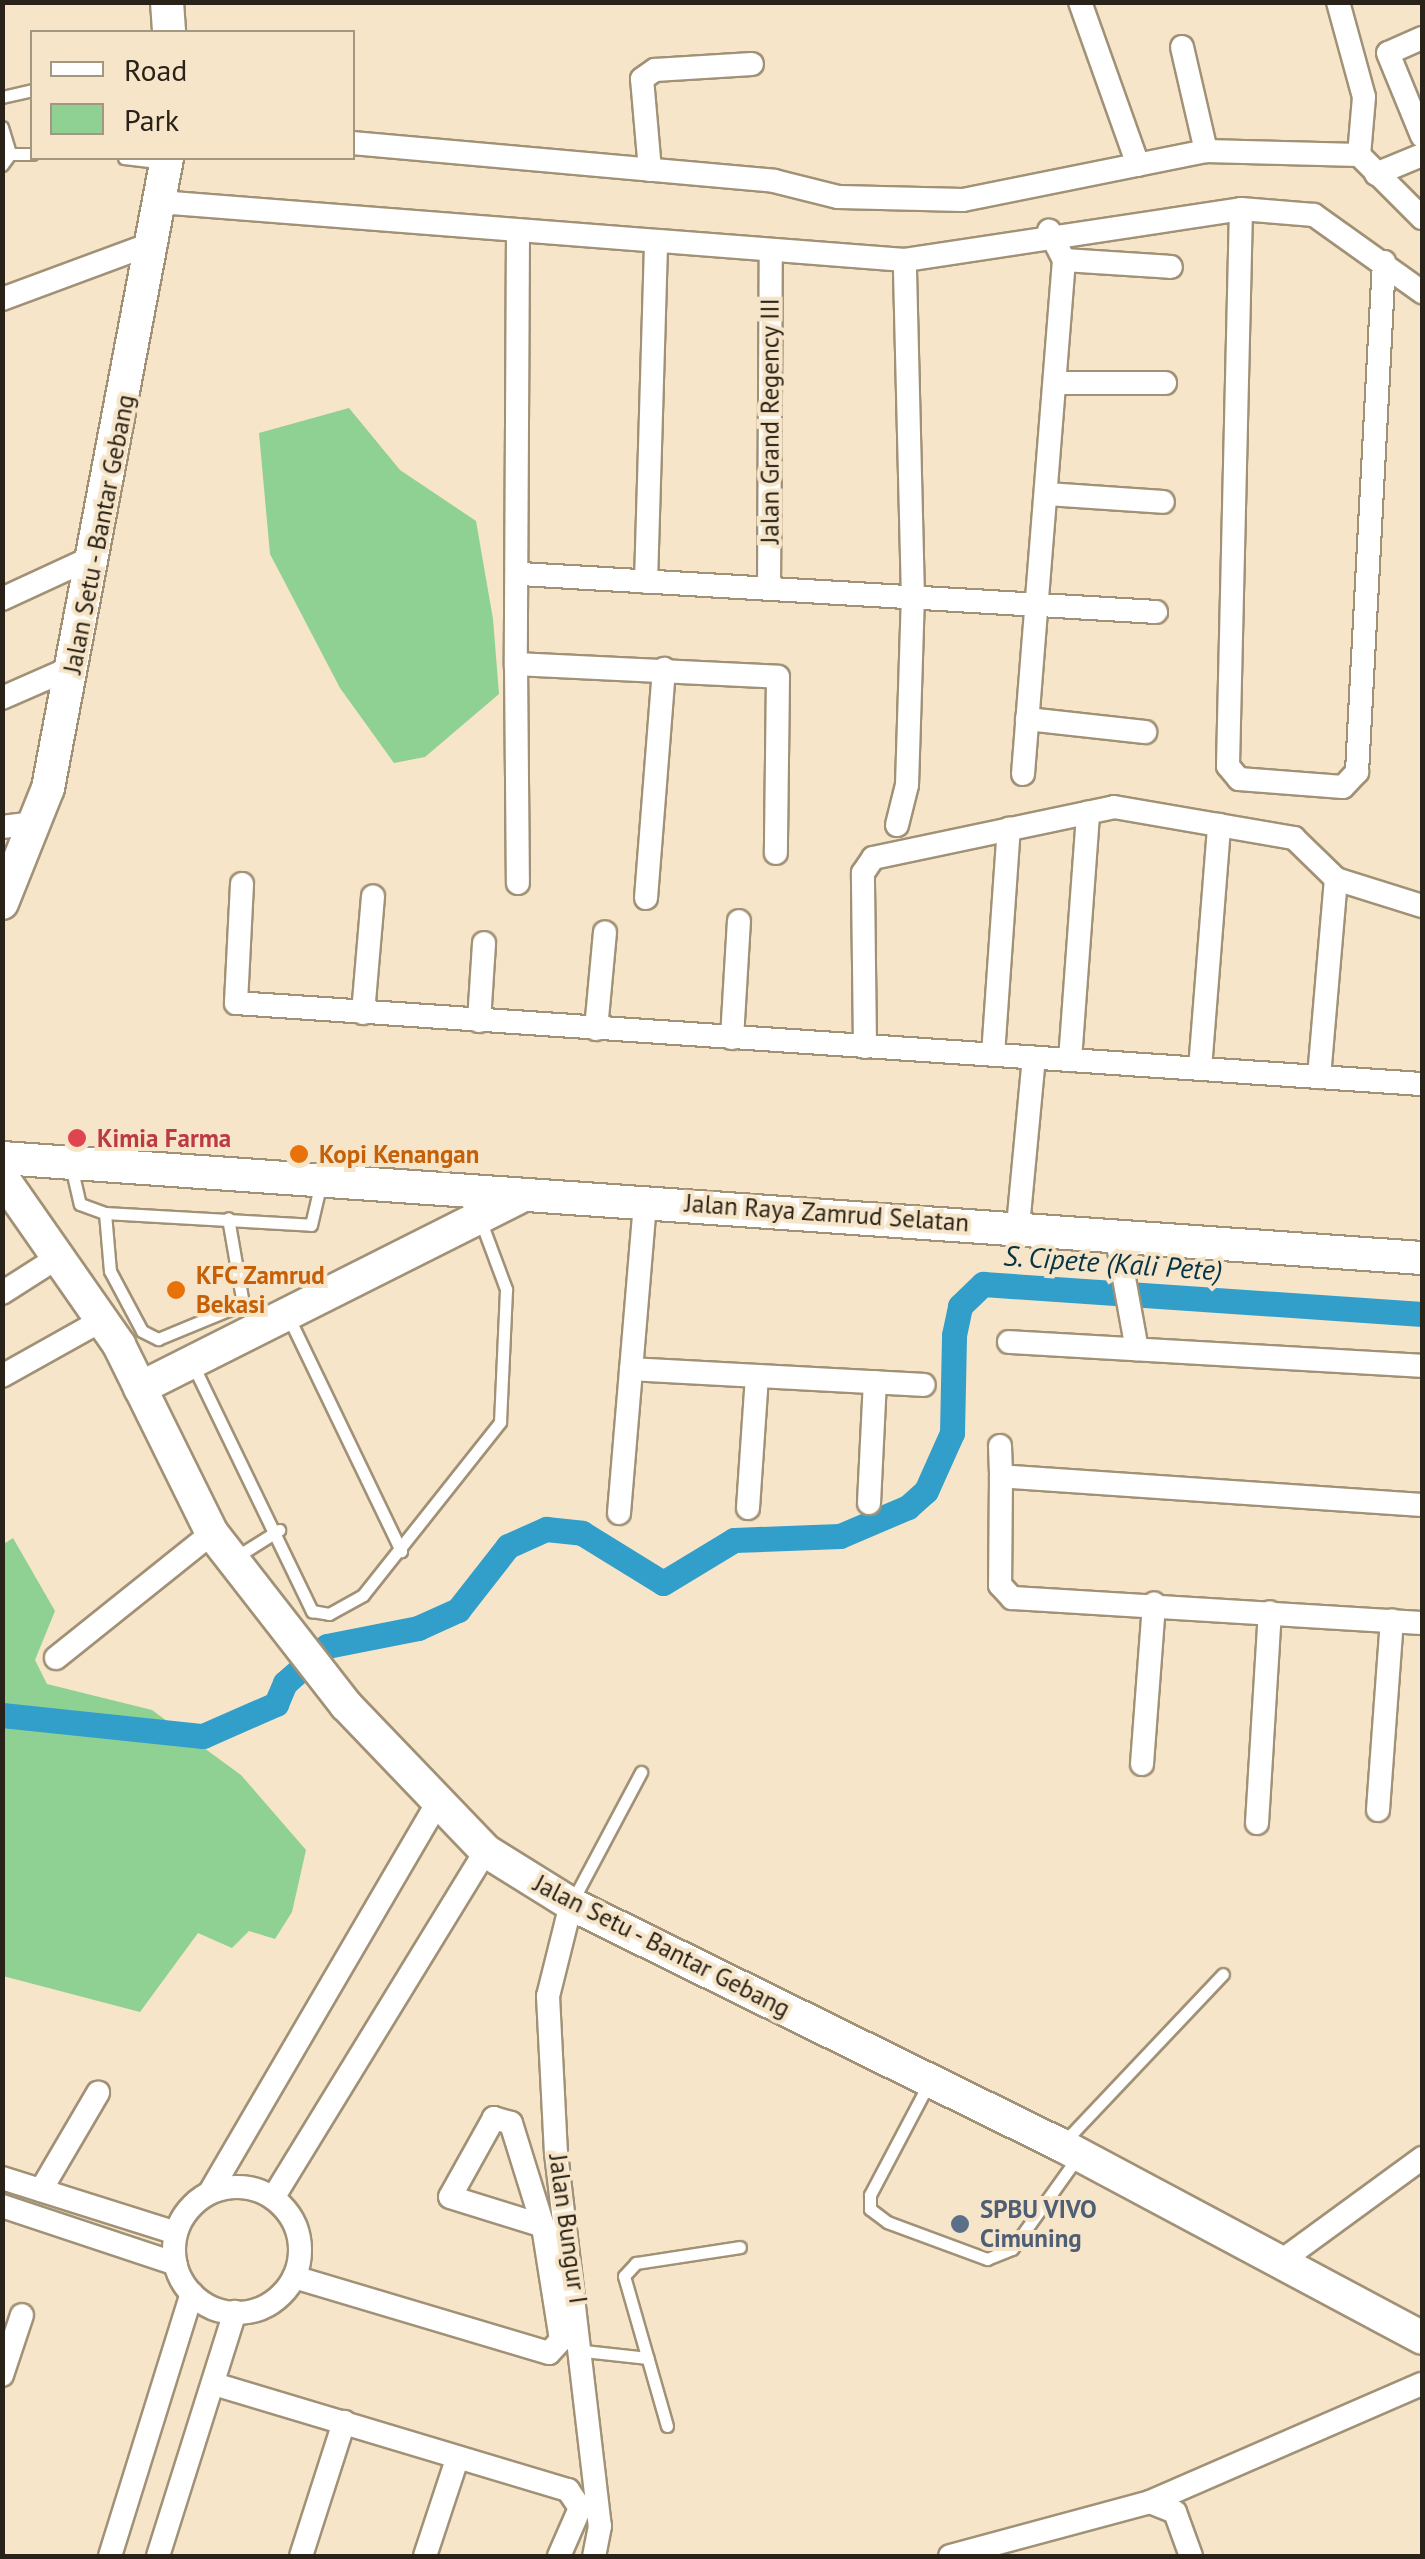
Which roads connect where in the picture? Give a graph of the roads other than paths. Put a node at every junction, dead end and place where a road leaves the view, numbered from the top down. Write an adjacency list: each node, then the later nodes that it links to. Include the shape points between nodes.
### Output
1 (167, 2): 4 (main road)
2 (1080, 2): 18 (street)
3 (1338, 2): 14 (street, via 1364,98)
4 (169, 30)
5 (1422, 38): 11 (street, via 1388,53)
6 (1182, 46): 13 (street)
7 (752, 64): 19 (street, via 655,70 642,79)
8 (30, 90): 9 (lane)
9 (2, 97)
10 (2, 127): 16 (lane)
11 (1422, 136)
12 (355, 143): 19 (street)
13 (1206, 151): 14 (street); 18 (street)
14 (1359, 155): 20 (street)
15 (1422, 155): 20 (street)
16 (6, 160)
17 (166, 161): 21 (main road, Jalan Setu - Bantar Gebang)
18 (1138, 166): 19 (street, via 963,200 838,197)
19 (650, 170)
20 (1376, 174): 23 (street)
21 (160, 202): 24 (street); 26 (main road, Jalan Setu - Bantar Gebang)
22 (1241, 209): 25 (street); 31 (street, via 1314,215); 31 (street, via 1228,766 1239,778 1344,787 1357,772)
23 (1422, 218)
24 (518, 232): 27 (street); 40 (street)
25 (1049, 232): 29 (street); 30 (street)
26 (151, 244): 34 (street); 39 (main road, Jalan Setu - Bantar Gebang)
27 (656, 245): 28 (street); 41 (street)
28 (771, 254): 29 (street); 42 (street, Jalan Grand Regency III)
29 (905, 260): 43 (street)
30 (1064, 260): 32 (street); 35 (street)
31 (1384, 262): 33 (street)
32 (1171, 267)
33 (1422, 292)
34 (2, 299)
35 (1055, 382): 36 (street); 37 (street)
36 (1165, 383)
37 (1047, 494): 38 (street); 45 (street)
38 (1163, 502)
39 (95, 556): 44 (street); 48 (main road, Jalan Setu - Bantar Gebang)
40 (521, 574): 41 (street); 47 (street)
41 (646, 582): 42 (street)
42 (769, 590): 43 (street)
43 (913, 598): 45 (street); 56 (street, via 907,786)
44 (2, 599)
45 (1039, 606): 46 (street); 51 (street)
46 (1156, 612)
47 (516, 664): 49 (street); 61 (street)
48 (73, 667): 50 (street); 55 (main road, Jalan Setu - Bantar Gebang)
49 (664, 669): 59 (street, via 782,679); 64 (street)
50 (2, 698)
51 (1027, 719): 52 (street); 53 (street)
52 (1145, 732)
53 (1023, 774)
54 (1088, 813): 57 (street, via 1114,808); 58 (street); 77 (street)
55 (19, 825): 65 (main road, Jalan Setu - Bantar Gebang)
56 (897, 825)
57 (1220, 825): 60 (street, via 1294,838); 78 (street)
58 (1009, 830): 74 (street, via 873,858 863,874); 75 (street)
59 (776, 853)
60 (1336, 879): 66 (street); 79 (street)
61 (518, 882)
62 (242, 884): 70 (street, via 236,1003)
63 (372, 896): 70 (street)
64 (646, 898)
65 (2, 903)
66 (1422, 906)
67 (740, 921): 73 (street)
68 (606, 932): 72 (street)
69 (484, 943): 71 (street)
70 (363, 1013): 71 (street)
71 (479, 1021): 72 (street)
72 (596, 1029): 73 (street)
73 (732, 1038): 74 (street)
74 (865, 1047): 75 (street)
75 (993, 1055): 76 (street)
76 (1034, 1058): 77 (street); 90 (street)
77 (1070, 1060): 78 (street)
78 (1200, 1069): 79 (street)
79 (1320, 1077): 80 (street)
80 (1422, 1084)
81 (2, 1158): 82 (main road, Jalan Raya Zamrud Selatan)
82 (70, 1162): 83 (main road, Jalan Raya Zamrud Selatan); 88 (lane, via 80,1204)
83 (322, 1179): 84 (main road, Jalan Raya Zamrud Selatan); 89 (lane, via 311,1225)
84 (531, 1193): 86 (main road, Jalan Raya Zamrud Selatan); 87 (main road, Jalan Raya Zamrud Selatan)
85 (8, 1199): 92 (main road, Jalan Setu - Bantar Gebang)
86 (645, 1201): 90 (main road, Jalan Raya Zamrud Selatan); 103 (street)
87 (476, 1212): 97 (main road, Jalan Raya Zamrud Selatan); 117 (lane, via 506,1289 500,1422)
88 (105, 1214): 89 (lane); 94 (lane)
89 (228, 1218): 94 (lane, via 239,1308 150,1338)
90 (1018, 1226): 91 (main road, Jalan Raya Zamrud Selatan)
91 (1117, 1248): 93 (main road, Jalan Raya Zamrud Selatan); 100 (street, via 1124,1316)
92 (56, 1258): 95 (main road, Jalan Setu - Bantar Gebang); 96 (street)
93 (1422, 1258)
94 (110, 1271): 95 (lane)
95 (78, 1287): 98 (main road, Jalan Setu - Bantar Gebang)
96 (2, 1293)
97 (285, 1309): 101 (main road, Jalan Raya Zamrud Selatan); 117 (lane)
98 (102, 1320): 104 (street); 108 (main road, Jalan Setu - Bantar Gebang)
99 (1009, 1342): 100 (street)
100 (1136, 1349): 102 (street)
101 (190, 1359): 108 (main road, Jalan Raya Zamrud Selatan); 115 (lane)
102 (1422, 1366)
103 (631, 1369): 105 (street); 114 (street)
104 (2, 1376)
105 (757, 1376): 106 (street); 113 (street)
106 (875, 1382): 107 (street); 111 (street)
107 (924, 1385)
108 (140, 1388): 116 (main road, Jalan Setu - Bantar Gebang)
109 (1000, 1446): 110 (street)
110 (1001, 1476): 112 (street); 119 (street, via 1004,1592)
111 (869, 1503)
112 (1422, 1505)
113 (748, 1508)
114 (619, 1512)
115 (278, 1530): 117 (lane, via 316,1613 363,1595); 118 (lane)
116 (212, 1533): 118 (main road, Jalan Setu - Bantar Gebang); 123 (street)
117 (401, 1551)
118 (233, 1559): 126 (main road, Jalan Setu - Bantar Gebang, via 288,1637)
119 (1154, 1603): 120 (street); 124 (street)
120 (1270, 1612): 121 (street); 128 (street)
121 (1392, 1621): 122 (street); 127 (street)
122 (1422, 1624)
123 (56, 1658)
124 (1142, 1764)
125 (641, 1772): 130 (lane)
126 (436, 1807): 129 (main road, Jalan Setu - Bantar Gebang); 138 (street)
127 (1378, 1810)
128 (1257, 1823)
129 (486, 1850): 130 (main road, Jalan Setu - Bantar Gebang); 139 (street)
130 (571, 1904): 132 (main road, Jalan Setu - Bantar Gebang); 151 (street, Jalan Bungur I, via 548,1996 556,2153)
131 (1223, 1974): 134 (lane)
132 (930, 2081): 134 (main road, Jalan Setu - Bantar Gebang); 134 (lane, via 870,2195 870,2209 886,2222 987,2259 1012,2249)
133 (98, 2093): 137 (street)
134 (1070, 2150): 144 (main road, Jalan Setu - Bantar Gebang)
135 (1422, 2158): 144 (street)
136 (2, 2178): 137 (street)
137 (41, 2190): 142 (street)
138 (210, 2192): 139 (street, via 250,2188); 142 (street)
139 (272, 2198): 146 (street, via 295,2224)
140 (2, 2206): 145 (street)
141 (543, 2226): 141 (street, via 511,2124 494,2118 450,2197); 146 (street, via 561,2340 550,2352)
142 (176, 2233): 145 (street)
143 (740, 2247): 152 (lane, via 627,2268)
144 (1280, 2262): 150 (main road, Jalan Setu - Bantar Gebang)
145 (176, 2264): 147 (street)
146 (294, 2278): 148 (street, via 270,2304)
147 (192, 2292): 148 (street); 160 (street)
148 (235, 2312): 154 (street)
149 (22, 2314): 153 (street)
150 (1422, 2338)
151 (584, 2351): 152 (lane); 165 (street, Jalan Bungur I, via 600,2526)
152 (648, 2358): 157 (lane)
153 (3, 2374)
154 (214, 2384): 156 (street); 161 (street)
155 (1422, 2384): 159 (street)
156 (344, 2422): 158 (street); 162 (street)
157 (667, 2426)
158 (457, 2459): 163 (street); 164 (street, via 576,2496)
159 (1150, 2502): 166 (street); 167 (street, via 1175,2512)
160 (110, 2556)
161 (158, 2556)
162 (300, 2556)
163 (425, 2556)
164 (559, 2556)
165 (594, 2556)
166 (950, 2556)
167 (1191, 2556)

